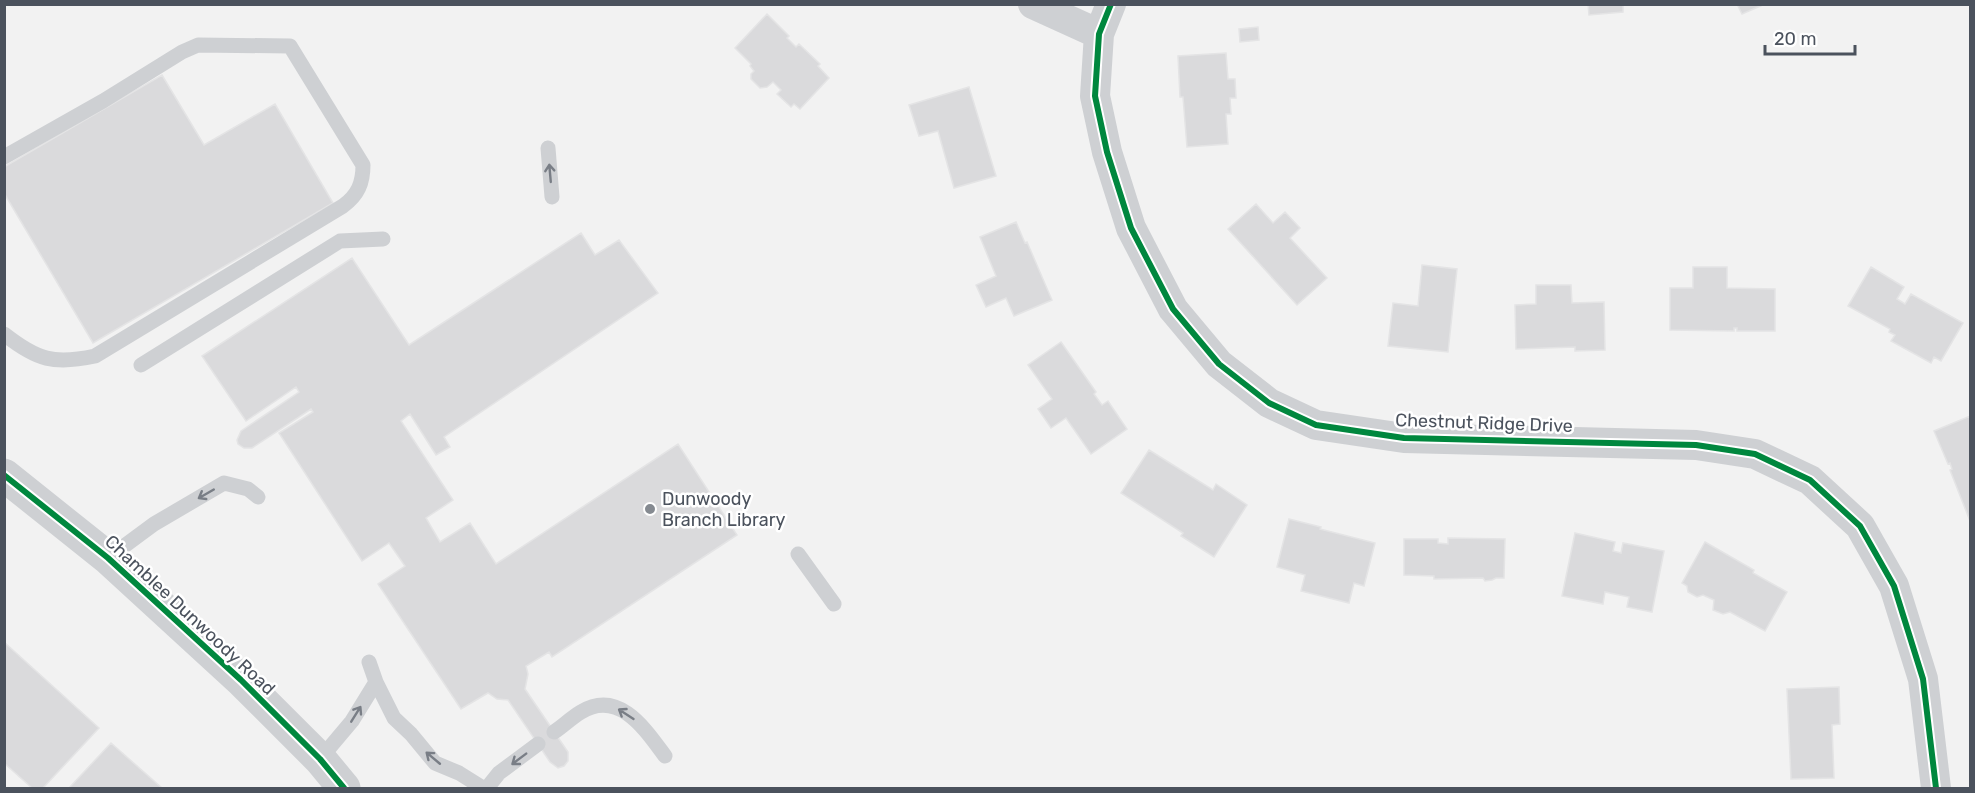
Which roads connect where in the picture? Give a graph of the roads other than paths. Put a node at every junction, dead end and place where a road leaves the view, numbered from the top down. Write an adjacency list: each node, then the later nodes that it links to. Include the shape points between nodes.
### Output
1 (1033, 4): 3 (street)
2 (1111, 4): 3 (street, Chestnut Ridge Drive)
3 (1099, 33): 23 (street, Chestnut Ridge Drive, via 1095,96 1107,152 1131,228 1173,309 1219,364 1269,403 1316,425 1404,438 1696,445 1755,454 1810,480 1860,526 1894,586 1923,680)
4 (548, 148): 6 (lane, one-way to 4)
5 (4, 157): 8 (lane, via 198,45 290,46 363,165 363,179 355,198 94,356 51,360 23,349)
6 (552, 197)
7 (383, 239): 9 (lane, via 340,240)
8 (4, 334)
9 (141, 365)
10 (4, 475): 13 (street, Chamblee Dunwoody Road)
11 (258, 497): 13 (lane, one-way to 13, via 248,489 224,483 154,524)
12 (798, 554): 14 (lane)
13 (108, 558): 20 (street, Chamblee Dunwoody Road)
14 (834, 604)
15 (369, 662): 16 (lane)
16 (376, 682): 20 (lane, one-way to 16, via 352,722); 22 (lane, one-way to 16, via 435,763 394,718)
17 (554, 732): 19 (lane, one-way to 17, via 626,711 608,704 583,711)
18 (538, 744): 22 (lane, one-way to 22)
19 (665, 756)
20 (320, 759): 21 (street, Chamblee Dunwoody Road)
21 (344, 789)
22 (485, 789)
23 (1936, 789)

